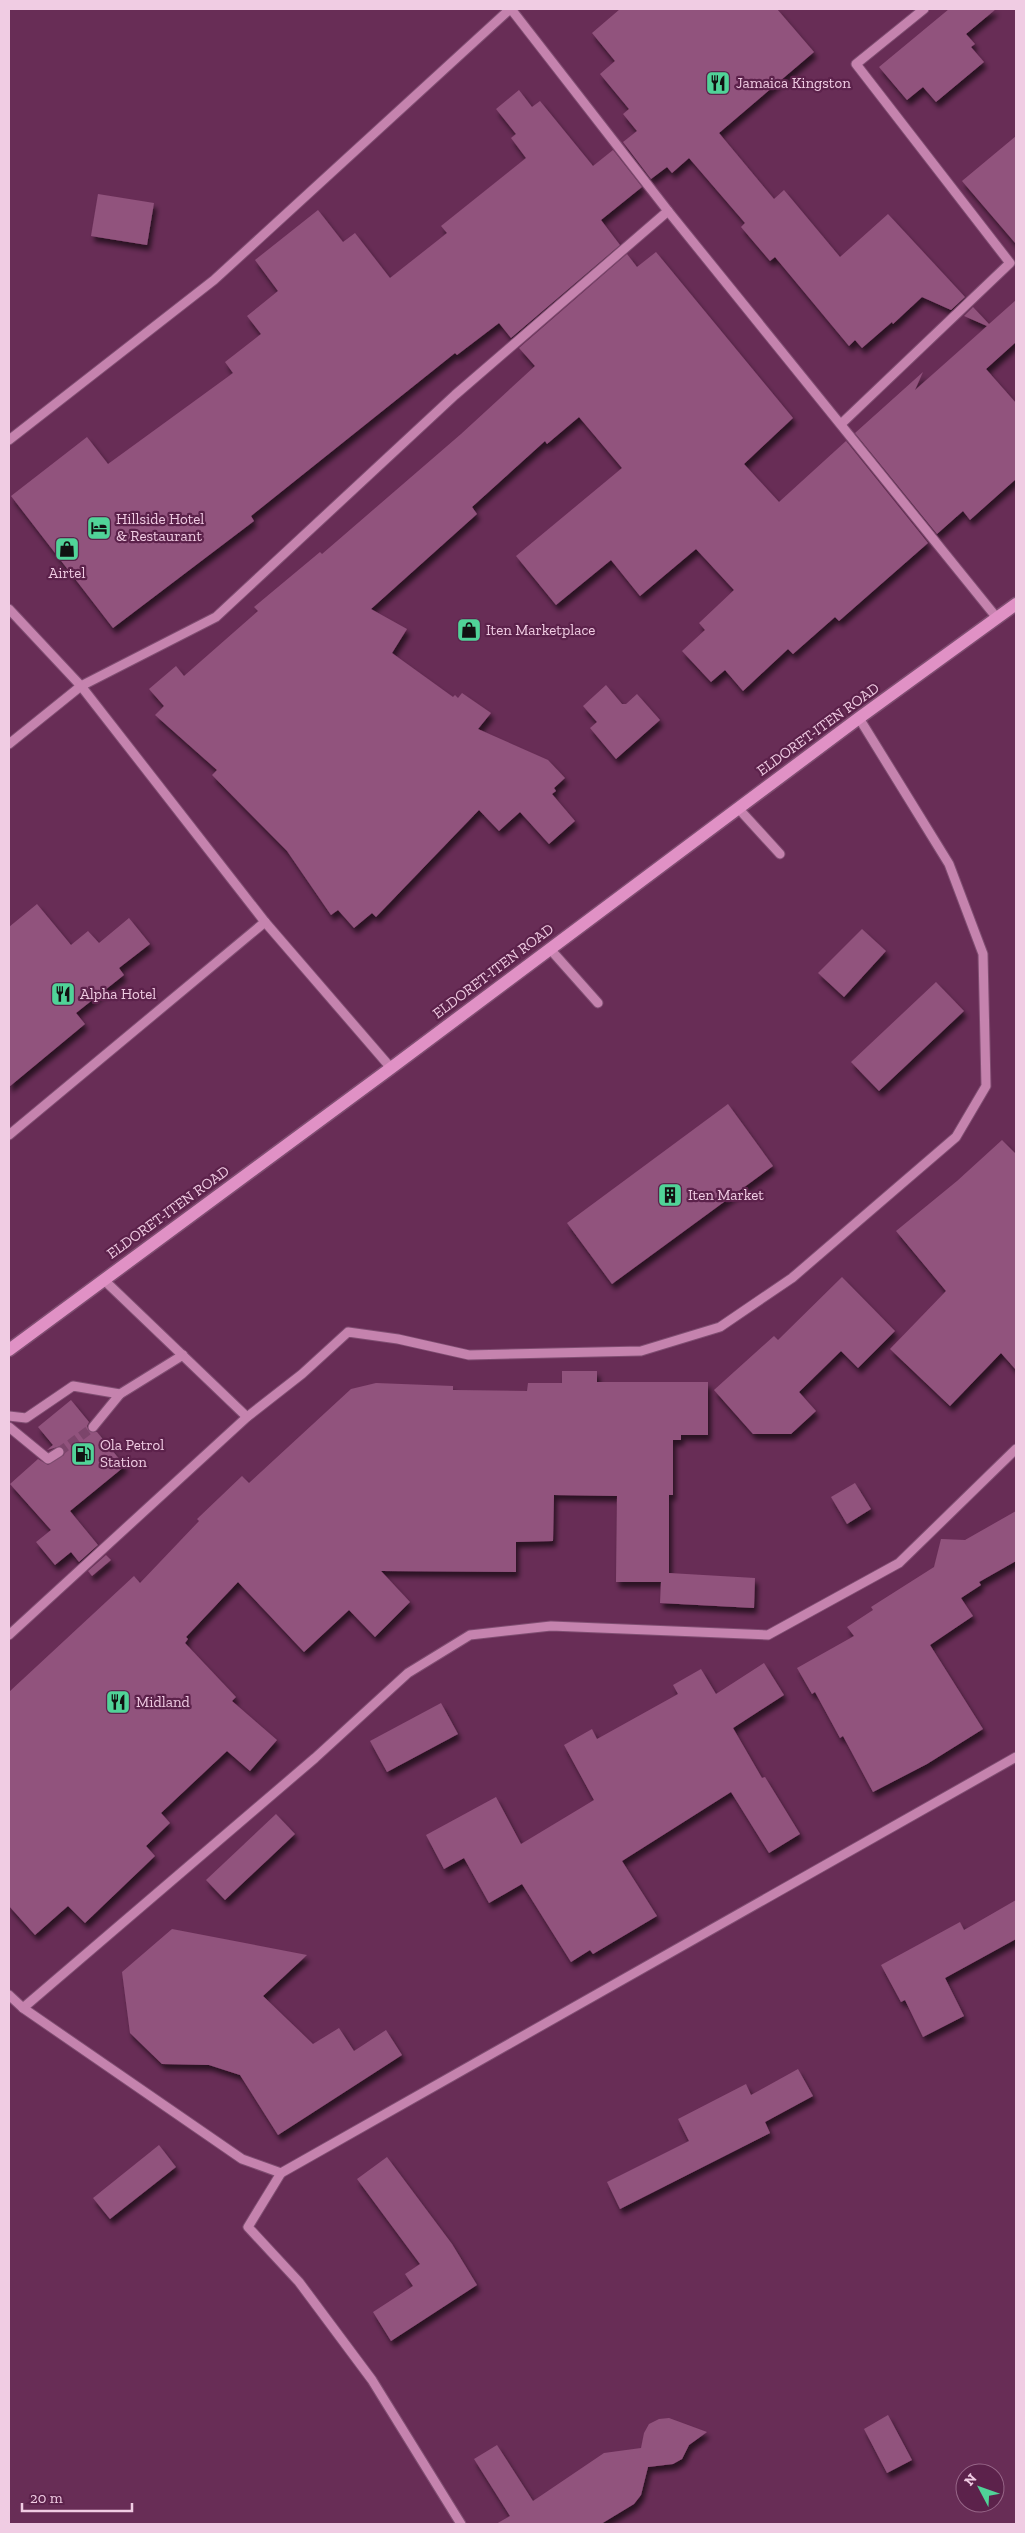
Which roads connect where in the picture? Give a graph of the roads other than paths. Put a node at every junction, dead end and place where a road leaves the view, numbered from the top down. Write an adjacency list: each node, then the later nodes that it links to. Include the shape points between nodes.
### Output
1 (510, 9): 3 (street); 5 (street, via 214,280)
2 (924, 9): 4 (street, via 856,64 1010,263)
3 (668, 211): 4 (street); 9 (street, via 455,395 216,617)
4 (841, 424): 8 (street)
5 (9, 440)
6 (1016, 604): 8 (main road, ELDORET-ITEN ROAD)
7 (9, 609): 9 (street)
8 (997, 618): 10 (main road, ELDORET-ITEN ROAD)
9 (81, 686): 11 (street); 14 (street)
10 (859, 718): 12 (main road, ELDORET-ITEN ROAD); 24 (street, via 949,864 983,954 986,1086 956,1137 792,1278 720,1327 641,1351 469,1355 348,1332 302,1374)
11 (9, 744)
12 (738, 808): 13 (street); 15 (main road, ELDORET-ITEN ROAD)
13 (780, 854)
14 (265, 922): 17 (street); 18 (street)
15 (550, 949): 16 (street); 17 (main road, ELDORET-ITEN ROAD)
16 (598, 1003)
17 (391, 1068): 19 (main road, ELDORET-ITEN ROAD)
18 (9, 1135)
19 (104, 1280): 20 (main road, ELDORET-ITEN ROAD); 21 (street)
20 (9, 1350)
21 (183, 1355): 22 (street); 24 (street)
22 (120, 1394): 23 (street, via 74,1386 26,1418); 26 (street)
23 (9, 1416)
24 (247, 1417): 29 (street)
25 (9, 1427): 28 (street, via 48,1459)
26 (93, 1427)
27 (1016, 1449): 32 (street, via 899,1563 768,1635 551,1626 470,1635 408,1672 315,1758)
28 (59, 1452)
29 (9, 1635)
30 (1016, 1757): 33 (street)
31 (9, 1995): 32 (street)
32 (23, 2008): 33 (street, via 242,2158)
33 (281, 2173): 34 (street, via 248,2227 299,2282 372,2380)
34 (461, 2524)

